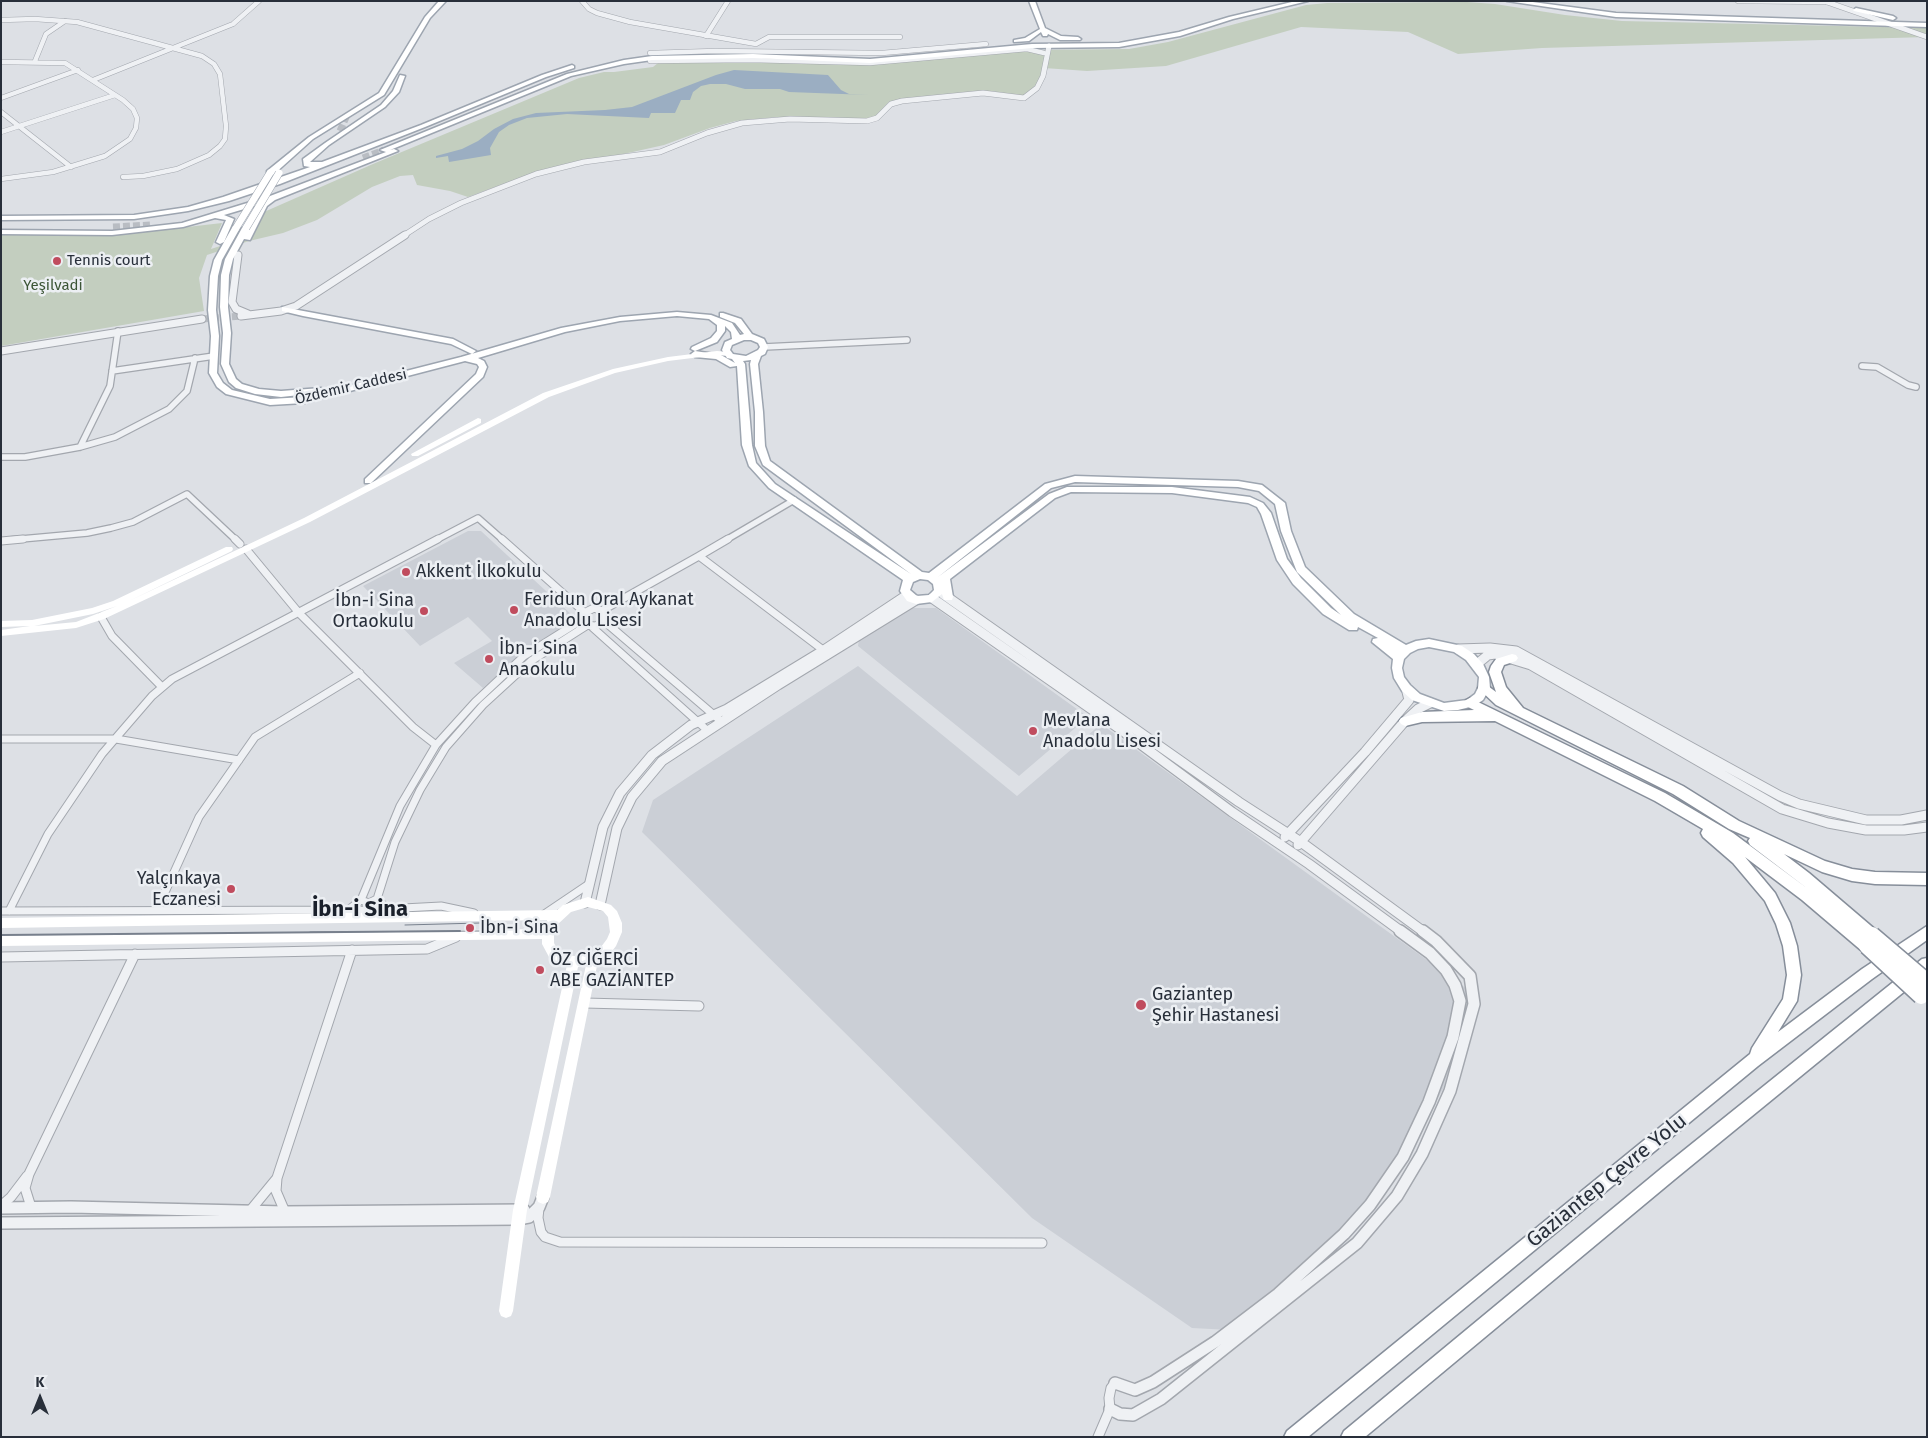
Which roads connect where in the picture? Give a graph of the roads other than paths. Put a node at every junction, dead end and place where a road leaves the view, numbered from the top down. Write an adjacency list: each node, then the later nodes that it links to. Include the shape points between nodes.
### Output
1 (259, 1): 34 (street, via 232,24)
2 (443, 1): 40 (main road, Özdemir Caddesi, via 428,17)
3 (449, 1): 40 (main road, Özdemir Caddesi, via 434,18)
4 (582, 1): 28 (street, via 597,13)
5 (728, 1): 28 (street)
6 (1028, 1): 25 (main road)
7 (1032, 1): 25 (main road)
8 (1288, 1): 30 (main road, via 1155,34)
9 (1305, 1): 32 (main road, via 1141,43 1053,49)
10 (1510, 1): 21 (main road, via 1616,15)
11 (1526, 1): 14 (main road, via 1598,10)
12 (1738, 1): 13 (street)
13 (1826, 2): 14 (street)
14 (1852, 13): 15 (main road); 16 (street); 18 (main road)
15 (1872, 19): 16 (main road); 22 (street)
16 (1881, 19): 18 (main road); 23 (street)
17 (1, 20): 20 (street)
18 (1902, 20): 19 (main road)
19 (1927, 20)
20 (65, 21): 34 (street); 37 (street, via 46,34)
21 (1866, 23): 22 (main road); 26 (main road)
22 (1887, 24): 23 (main road); 26 (street)
23 (1896, 24): 24 (main road); 27 (street)
24 (1927, 25): 27 (main road, via 1914,27)
25 (1041, 30): 30 (main road, via 1060,38); 31 (main road, via 1026,40); 32 (main road)
26 (1905, 31): 27 (street)
27 (1922, 35)
28 (706, 36): 29 (street, via 756,44 769,37)
29 (900, 37)
30 (1095, 41): 32 (main road)
31 (986, 44): 33 (main road); 36 (street, via 866,54 724,51)
32 (1046, 46): 33 (main road); 35 (main road, via 870,60); 36 (street, via 870,63); 67 (street, via 1044,76 1037,88 1024,98 983,93 902,101 891,104 877,118 867,121 790,119 750,122 706,133 660,152 584,162 536,174 461,203 430,219)
33 (970, 48): 35 (main road, via 870,57 753,53)
34 (172, 49): 41 (street); 53 (street, via 202,56 214,64 220,74 225,138 209,155 194,164 143,176)
35 (665, 56): 36 (main road); 49 (main road, via 569,75)
36 (650, 57): 49 (main road, via 579,75); 49 (main road, via 610,58 564,69)
37 (35, 61): 38 (street); 39 (street, via 65,63)
38 (1, 62)
39 (78, 70): 41 (street); 43 (street)
40 (399, 75): 45 (main road); 51 (main road, via 396,92 383,106 306,161 312,165); 65 (main road, Özdemir Caddesi, bridge, via 380,100 329,131 279,173 229,259); 66 (main road, Özdemir Caddesi, bridge, via 382,94 311,138 270,173 218,260)
41 (93, 80): 42 (street)
42 (115, 95): 46 (street); 52 (street, via 134,109 136,128 130,139 105,156)
43 (1, 98)
44 (1, 112): 46 (street)
45 (347, 115)
46 (20, 127): 48 (street); 52 (street)
47 (340, 131): 55 (main road)
48 (1, 132)
49 (382, 148): 50 (main road); 50 (main road)
50 (361, 156): 51 (main road); 56 (main road); 60 (main road, via 261,198 214,213 182,221)
51 (322, 164): 55 (main road)
52 (71, 167): 54 (street)
53 (123, 177)
54 (1, 179)
55 (277, 182): 60 (main road)
56 (273, 198): 57 (main road); 64 (main road, via 264,205)
57 (217, 216): 60 (main road, via 183,225); 66 (main road, via 230,219 211,261 208,288)
58 (1, 218): 61 (main road)
59 (1, 222): 61 (main road)
60 (150, 222): 61 (main road); 61 (main road)
61 (115, 225): 62 (main road); 63 (main road)
62 (1, 227)
63 (1, 232)
64 (238, 255): 65 (main road); 68 (street, via 232,302 236,309)
65 (224, 296): 77 (main road, Özdemir Caddesi, via 225,364 232,380 239,386 258,392 313,392)
66 (212, 300): 80 (main road, Özdemir Caddesi)
67 (285, 310): 68 (street); 77 (main road, via 453,342)
68 (251, 315): 69 (street)
69 (241, 316)
70 (711, 317): 75 (main road, Özdemir Caddesi, via 729,325 735,332); 78 (main road, via 721,324 721,331 714,340); 83 (main road, Özdemir Caddesi, via 676,314 620,319 564,330)
71 (202, 320): 72 (street)
72 (118, 331): 76 (street); 85 (street)
73 (750, 337): 75 (main road); 77 (main road, Özdemir Caddesi, via 738,321 713,311 642,310 580,321); 79 (main road, Özdemir Caddesi, via 762,341)
74 (907, 340): 79 (street)
75 (732, 341): 78 (main road); 81 (main road, via 726,350)
76 (1, 351)
77 (472, 351)
78 (695, 352): 81 (main road); 86 (main road, via 718,357); 90 (main road, via 606,368 526,397); 93 (main road, via 613,371 546,395 306,520)
79 (761, 352): 81 (main road, via 747,359); 95 (main road, via 754,364 760,446 766,462)
80 (214, 356): 82 (street); 83 (main road, Özdemir Caddesi, via 213,374 220,385 229,392 270,402 304,400)
81 (732, 356): 86 (main road, via 741,364)
82 (195, 358): 85 (street); 88 (street, via 187,391 169,409 115,437)
83 (464, 359): 90 (main road, via 481,363 480,375)
84 (1862, 366): 87 (street, via 1877,367)
85 (112, 371): 88 (street, via 110,386)
86 (742, 374): 91 (main road, via 747,445 752,464 772,486)
87 (1916, 387)
88 (80, 447): 89 (street, via 25,457)
89 (1, 457)
90 (368, 481): 93 (main road)
91 (794, 500): 94 (street); 95 (main road)
92 (1, 541): 93 (street, via 112,528 133,522 186,494)
93 (243, 546): 100 (street); 101 (main road); 103 (main road, via 93,611 32,623)
94 (699, 556): 98 (street); 107 (street)
95 (910, 575): 96 (main road); 97 (main road, via 904,587)
96 (939, 587): 97 (main road); 108 (main road, via 1052,496 1070,489 1172,490 1250,500 1260,504 1266,513 1282,560 1296,581 1328,611); 108 (main road, via 1048,486 1075,479 1238,484 1262,488 1280,503 1286,531 1301,569 1350,617); 132 (street); 134 (street, via 1120,729)
97 (907, 600): 107 (street)
98 (603, 610): 99 (street, via 594,608); 102 (street)
99 (584, 612): 100 (street, via 478,518); 104 (street, via 580,616)
100 (299, 613): 111 (street); 112 (street)
101 (101, 617): 105 (main road, via 52,629); 112 (street, via 112,636)
102 (604, 621): 104 (street); 118 (street)
103 (1, 624)
104 (586, 625): 121 (street); 126 (street, via 524,656 475,702); 138 (street, via 520,671 483,705 446,748 403,824)
105 (1, 633)
106 (1458, 649): 108 (main road, via 1430,643 1416,645); 110 (main road); 129 (street, via 1516,651 1799,804 1866,820 1900,820)
107 (826, 652): 118 (street); 122 (street)
108 (1402, 654): 113 (main road, via 1397,668)
109 (1512, 658): 110 (street, via 1495,654); 117 (highway, via 1500,662 1495,672 1501,689); 131 (street, via 1782,809 1866,830)
110 (1476, 664): 114 (main road, via 1484,677)
111 (360, 673): 126 (street); 127 (street, via 263,730)
112 (162, 687): 125 (street, via 147,699)
113 (1406, 688): 115 (main road); 132 (street, via 1409,700)
114 (1484, 688): 116 (main road); 117 (highway, via 1500,702)
115 (1430, 703): 116 (main road, via 1444,707); 120 (street)
116 (1470, 703): 119 (highway)
117 (1519, 710): 130 (highway, via 1678,790)
118 (713, 714): 121 (street); 122 (street)
119 (1503, 719): 120 (highway, via 1478,715 1422,717); 128 (highway)
120 (1405, 721): 133 (street)
121 (698, 722): 123 (street); 137 (street, via 652,755 620,793 603,827)
122 (722, 722): 123 (street)
123 (708, 731): 141 (street, via 662,761 632,797 617,828)
124 (1, 739): 125 (street)
125 (116, 739): 127 (street); 145 (street, via 102,754 48,834)
126 (436, 745): 139 (street, via 400,806)
127 (238, 760): 143 (street, via 199,817)
128 (1660, 797): 153 (highway, via 1728,837); 164 (highway, via 1738,858 1770,897 1783,922 1794,975 1790,1001)
129 (1927, 815)
130 (1734, 825): 136 (highway, via 1822,866 1852,875 1893,880); 153 (highway, via 1804,877)
131 (1927, 827)
132 (1288, 834): 133 (street); 134 (street)
133 (1301, 842): 135 (street); 177 (street, via 1436,941 1470,976 1474,1004 1450,1091 1422,1154 1397,1196 1356,1243 1161,1399 1132,1415)
134 (1280, 844): 135 (street)
135 (1292, 852): 176 (street, via 1430,953 1446,970 1460,1001 1453,1037 1429,1102 1403,1157 1344,1234 1278,1294 1215,1342 1135,1390)
136 (1927, 879)
137 (589, 884): 140 (street); 146 (street)
138 (377, 899): 139 (street, via 369,903); 142 (street)
139 (361, 900): 144 (street)
140 (585, 903): 141 (main road); 147 (main road, via 567,908)
141 (600, 905): 158 (main road, via 613,914 616,932 612,942)
142 (388, 909): 144 (street); 148 (street, via 441,906)
143 (157, 910): 144 (street); 145 (street)
144 (348, 910)
145 (5, 911)
146 (542, 915): 147 (main road); 148 (main road)
147 (558, 915): 152 (main road)
148 (491, 916): 149 (main road)
149 (1, 923)
150 (1927, 932): 164 (highway, Gaziantep Çevre Yolu)
151 (462, 934): 152 (main road); 154 (main road); 155 (street, via 428,949)
152 (548, 934): 159 (main road, via 548,944 553,953)
153 (1869, 940): 161 (highway, bridge)
154 (1, 941)
155 (352, 950): 156 (street); 166 (street)
156 (135, 954): 157 (street); 165 (street)
157 (1, 957)
158 (593, 958): 159 (main road); 162 (main road)
159 (573, 962): 172 (main road)
160 (1927, 964): 180 (highway, Gaziantep Çevre Yolu, via 1669,1172)
161 (1925, 992)
162 (585, 1003): 163 (street); 167 (main road)
163 (699, 1006)
164 (1753, 1061): 179 (highway, Gaziantep Çevre Yolu)
165 (29, 1174): 168 (street); 169 (street, via 25,1188)
166 (277, 1178): 170 (street); 171 (street, via 276,1191)
167 (541, 1202): 172 (street, via 528,1218); 174 (street, via 538,1218 541,1232 545,1237 560,1242)
168 (1, 1207): 169 (street)
169 (31, 1207): 170 (street)
170 (249, 1212): 171 (street)
171 (284, 1212): 172 (street)
172 (519, 1215): 173 (street); 175 (main road)
173 (1, 1223)
174 (1042, 1243)
175 (506, 1311)
176 (1115, 1383): 177 (street, via 1109,1398)
177 (1110, 1409): 178 (street)
178 (1098, 1437)
179 (1293, 1437)
180 (1350, 1437)

